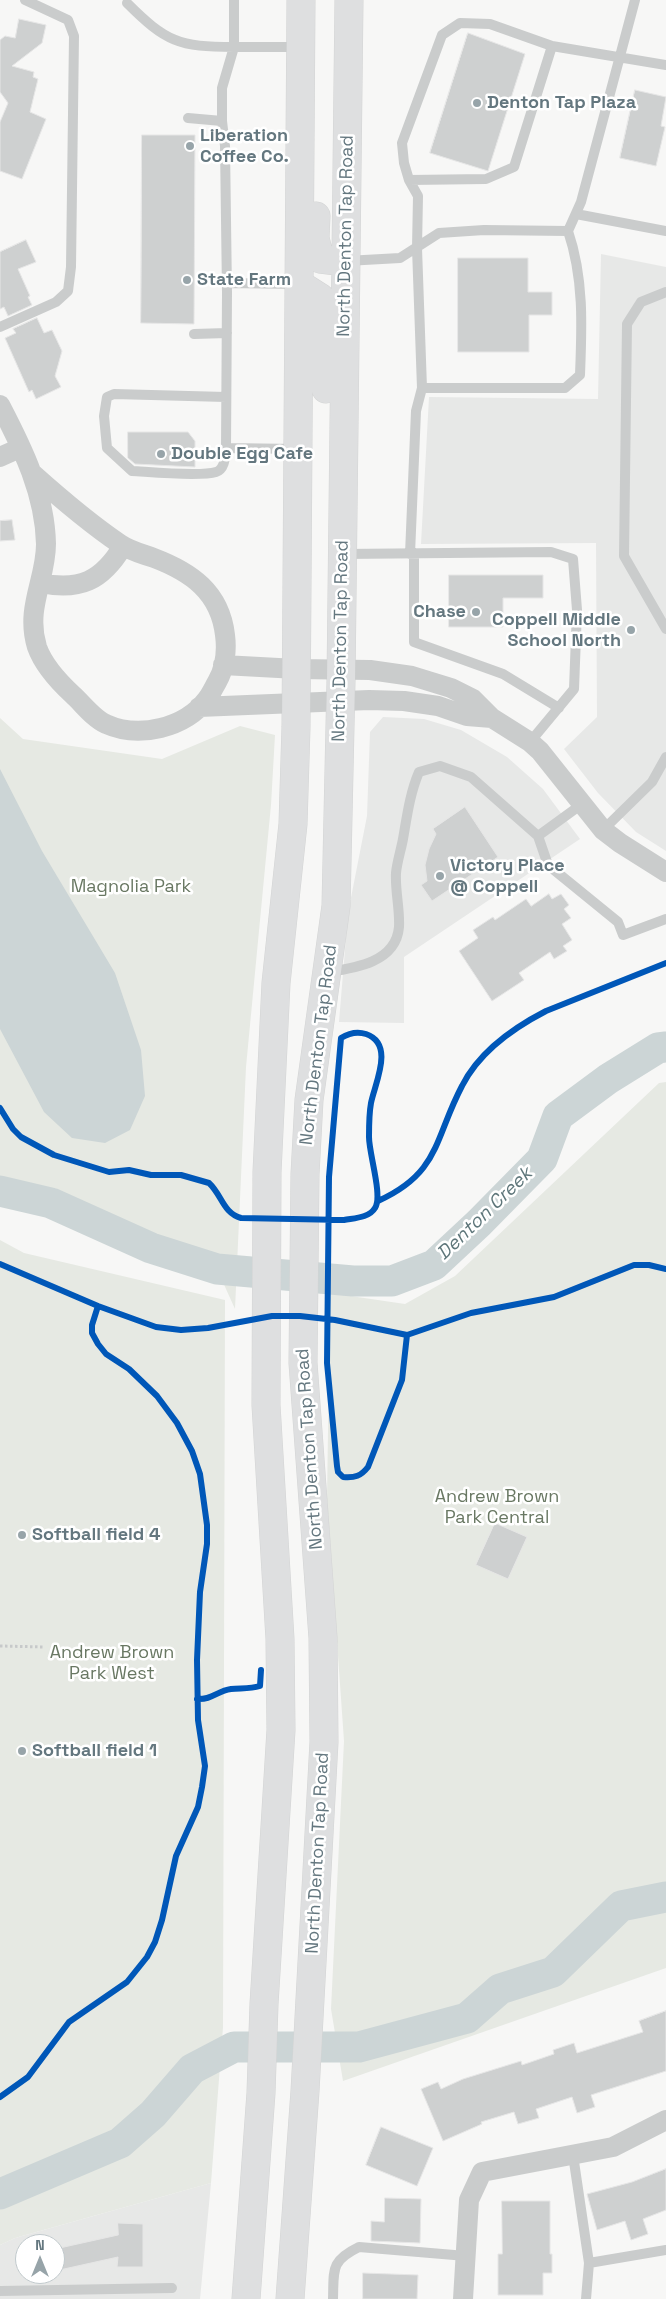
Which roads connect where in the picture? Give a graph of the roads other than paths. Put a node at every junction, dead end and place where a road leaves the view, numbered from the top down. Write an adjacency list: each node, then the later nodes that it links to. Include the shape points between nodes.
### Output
1 (25, 0): 24 (lane, via 68,20 74,36 71,267 68,290 56,302)
2 (234, 0): 8 (lane)
3 (301, 0): 9 (main road)
4 (635, 0): 10 (lane)
5 (350, 2): 20 (main road, North Denton Tap Road)
6 (127, 3): 8 (lane, via 150,26 178,43)
7 (552, 46): 10 (lane); 15 (lane, via 514,167 486,179); 15 (lane, via 490,24 460,23 442,35 402,143)
8 (234, 47): 9 (lane); 14 (lane, via 222,88)
9 (300, 47): 12 (main road)
10 (621, 56): 11 (lane); 16 (lane)
11 (666, 65)
12 (300, 109): 20 (main road, via 317,152 317,252 320,259); 22 (main road)
13 (188, 118): 14 (lane)
14 (222, 121): 21 (lane)
15 (409, 180): 19 (lane, via 418,196)
16 (576, 214): 17 (lane); 18 (lane)
17 (568, 230): 19 (lane, via 439,233); 27 (lane, via 577,257 582,320 580,375 564,388)
18 (666, 231)
19 (417, 248): 20 (lane, via 400,258); 27 (lane)
20 (346, 262): 30 (main road, North Denton Tap Road)
21 (227, 283): 22 (lane); 25 (lane)
22 (299, 284): 30 (main road, via 323,300 325,386 328,404); 33 (main road)
23 (666, 292): 40 (lane, via 640,302 627,324 624,556)
24 (0, 327)
25 (227, 333): 26 (lane); 28 (lane)
26 (194, 334)
27 (422, 388): 38 (lane, via 416,411)
28 (226, 397): 32 (lane); 32 (lane, via 114,394 107,396 104,416 107,448 132,472 216,472 224,465)
29 (1, 408): 31 (street)
30 (343, 424): 37 (main road, North Denton Tap Road)
31 (20, 448): 34 (street); 35 (street)
32 (226, 448): 33 (lane)
33 (298, 449): 42 (main road)
34 (0, 457)
35 (33, 474): 36 (street, via 72,510); 39 (street, via 42,506 46,546)
36 (123, 546): 39 (street, via 113,563 98,577 80,585 60,587); 41 (street, via 191,575 211,595 223,620 226,648)
37 (342, 554): 38 (lane); 43 (main road, North Denton Tap Road)
38 (412, 554): 47 (lane, via 414,642 503,674); 47 (lane, via 552,552 573,559 577,610 574,690)
39 (40, 583): 46 (street, via 34,602 38,648 66,688 104,724 132,731 160,729 186,718)
40 (666, 629)
41 (223, 665): 42 (street); 46 (street, via 221,676)
42 (297, 669): 43 (street); 45 (main road)
43 (341, 670): 44 (main road, North Denton Tap Road); 48 (street, via 384,671 443,685 473,699)
44 (341, 702): 45 (street); 48 (street, via 404,701 438,706 466,716); 56 (main road, North Denton Tap Road, via 336,906)
45 (296, 703): 46 (street); 58 (main road, via 293,824 276,983 267,1172 265,1362)
46 (199, 707)
47 (560, 708): 49 (lane)
48 (492, 718): 49 (street)
49 (530, 742): 51 (street)
50 (666, 757): 52 (lane, via 652,782)
51 (582, 804): 52 (street); 53 (lane)
52 (603, 830): 54 (street)
53 (538, 836): 55 (lane, via 548,865 618,922 623,935); 56 (lane, via 471,777 440,766 419,772 412,787 396,872 397,938 380,958 350,969)
54 (666, 872)
55 (666, 919)
56 (327, 972): 57 (main road, North Denton Tap Road, via 309,1100 303,1363)
57 (322, 1638): 58 (main road); 62 (main road, North Denton Tap Road, via 324,1742)
58 (280, 1639): 61 (main road, via 281,1730)
59 (666, 2120): 60 (street, via 613,2147)
60 (573, 2155): 64 (street, via 482,2172 469,2200); 65 (lane)
61 (251, 2209): 62 (main road); 68 (main road)
62 (295, 2218): 69 (main road, North Denton Tap Road)
63 (666, 2250): 65 (lane)
64 (466, 2256): 70 (lane, via 359,2247 343,2254 334,2268); 71 (street)
65 (589, 2263): 72 (lane)
66 (172, 2288): 67 (lane)
67 (0, 2290)
68 (246, 2299)
69 (290, 2299)
70 (333, 2299)
71 (463, 2299)
72 (586, 2299)

